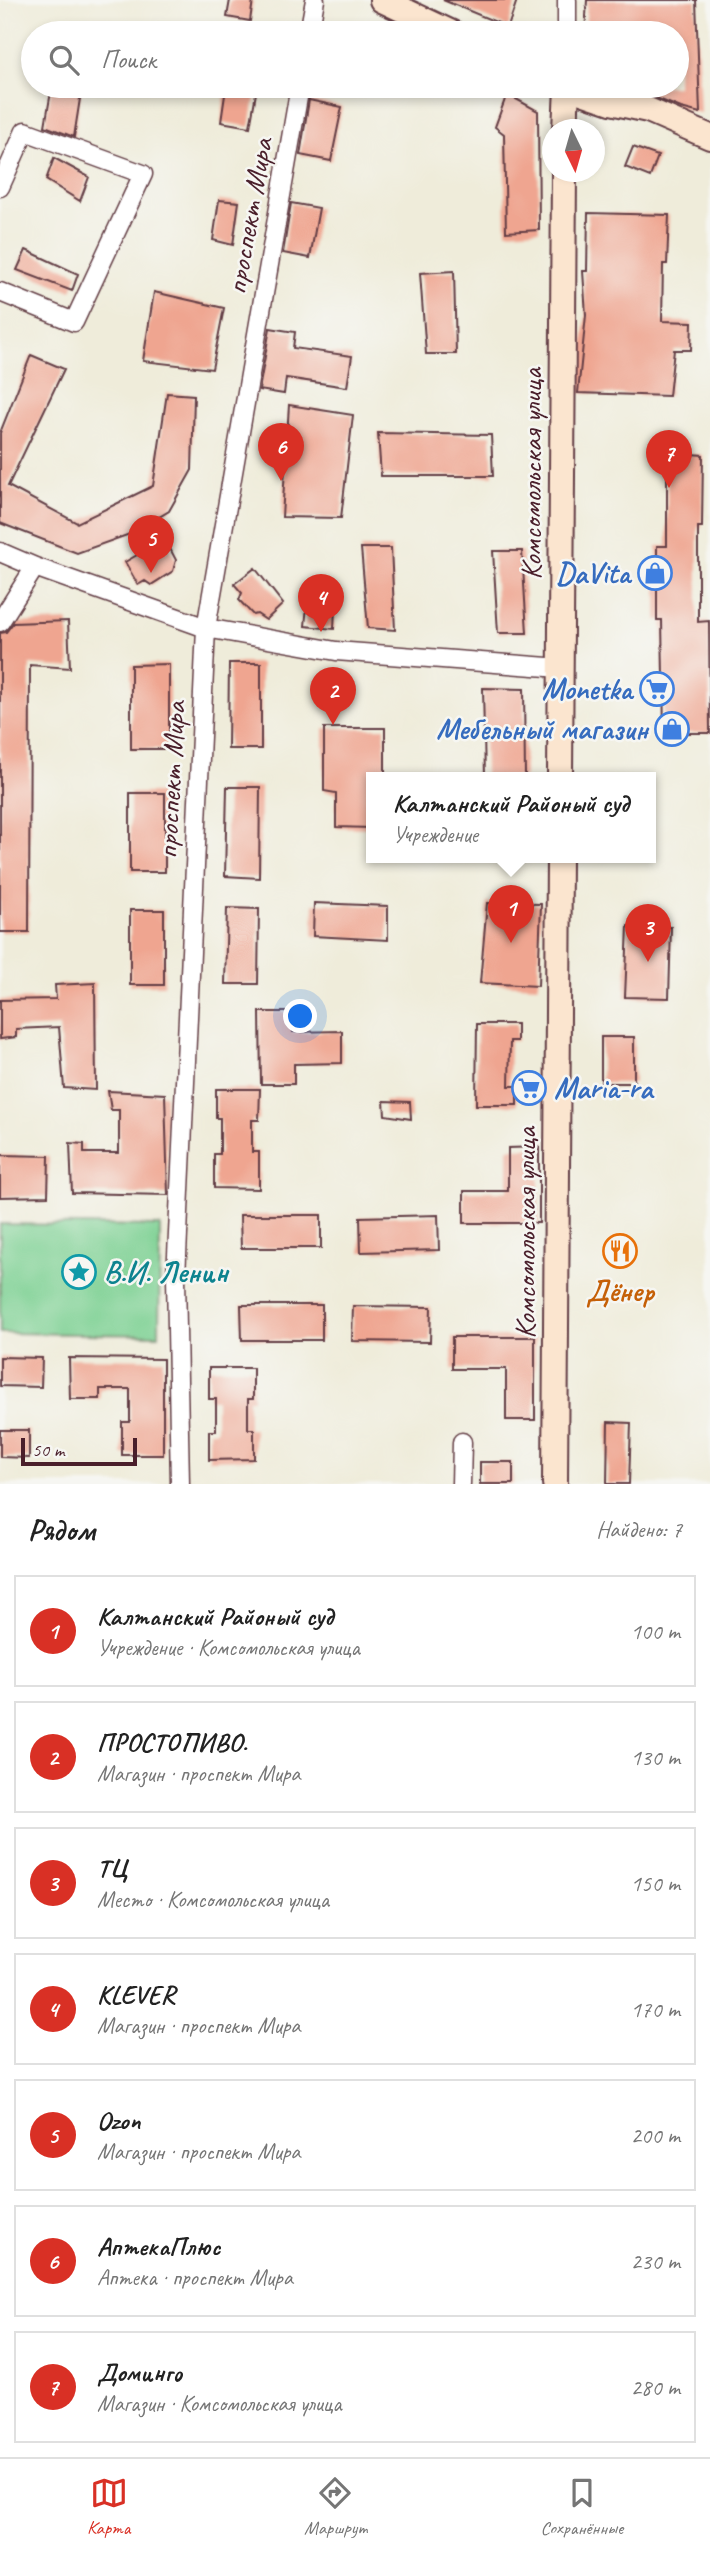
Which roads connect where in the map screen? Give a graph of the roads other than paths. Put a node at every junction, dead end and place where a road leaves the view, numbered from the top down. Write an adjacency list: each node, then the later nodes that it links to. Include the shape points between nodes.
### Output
1 (315, 0): 4 (street)
2 (382, 0): 5 (street)
3 (567, 0): 6 (street)
4 (311, 21)
5 (427, 21)
6 (567, 21)
7 (298, 98): 18 (street, проспект Мира)
8 (566, 98): 10 (street)
9 (598, 98): 11 (street, via 648,110)
10 (565, 119)
11 (710, 137)
12 (564, 182): 19 (street, Комсомольская улица)
13 (0, 187): 14 (street, via 24,131 143,174 74,322)
14 (0, 292)
15 (0, 552): 16 (street)
16 (35, 567): 17 (street); 18 (street)
17 (0, 622)
18 (206, 628): 19 (street, via 336,651); 23 (street, проспект Мира, via 176,1277)
19 (561, 668): 20 (street, Комсомольская улица)
20 (560, 772)
21 (559, 863): 25 (street, Комсомольская улица)
22 (462, 1441): 24 (street)
23 (180, 1484)
24 (461, 1484)
25 (555, 1484)

